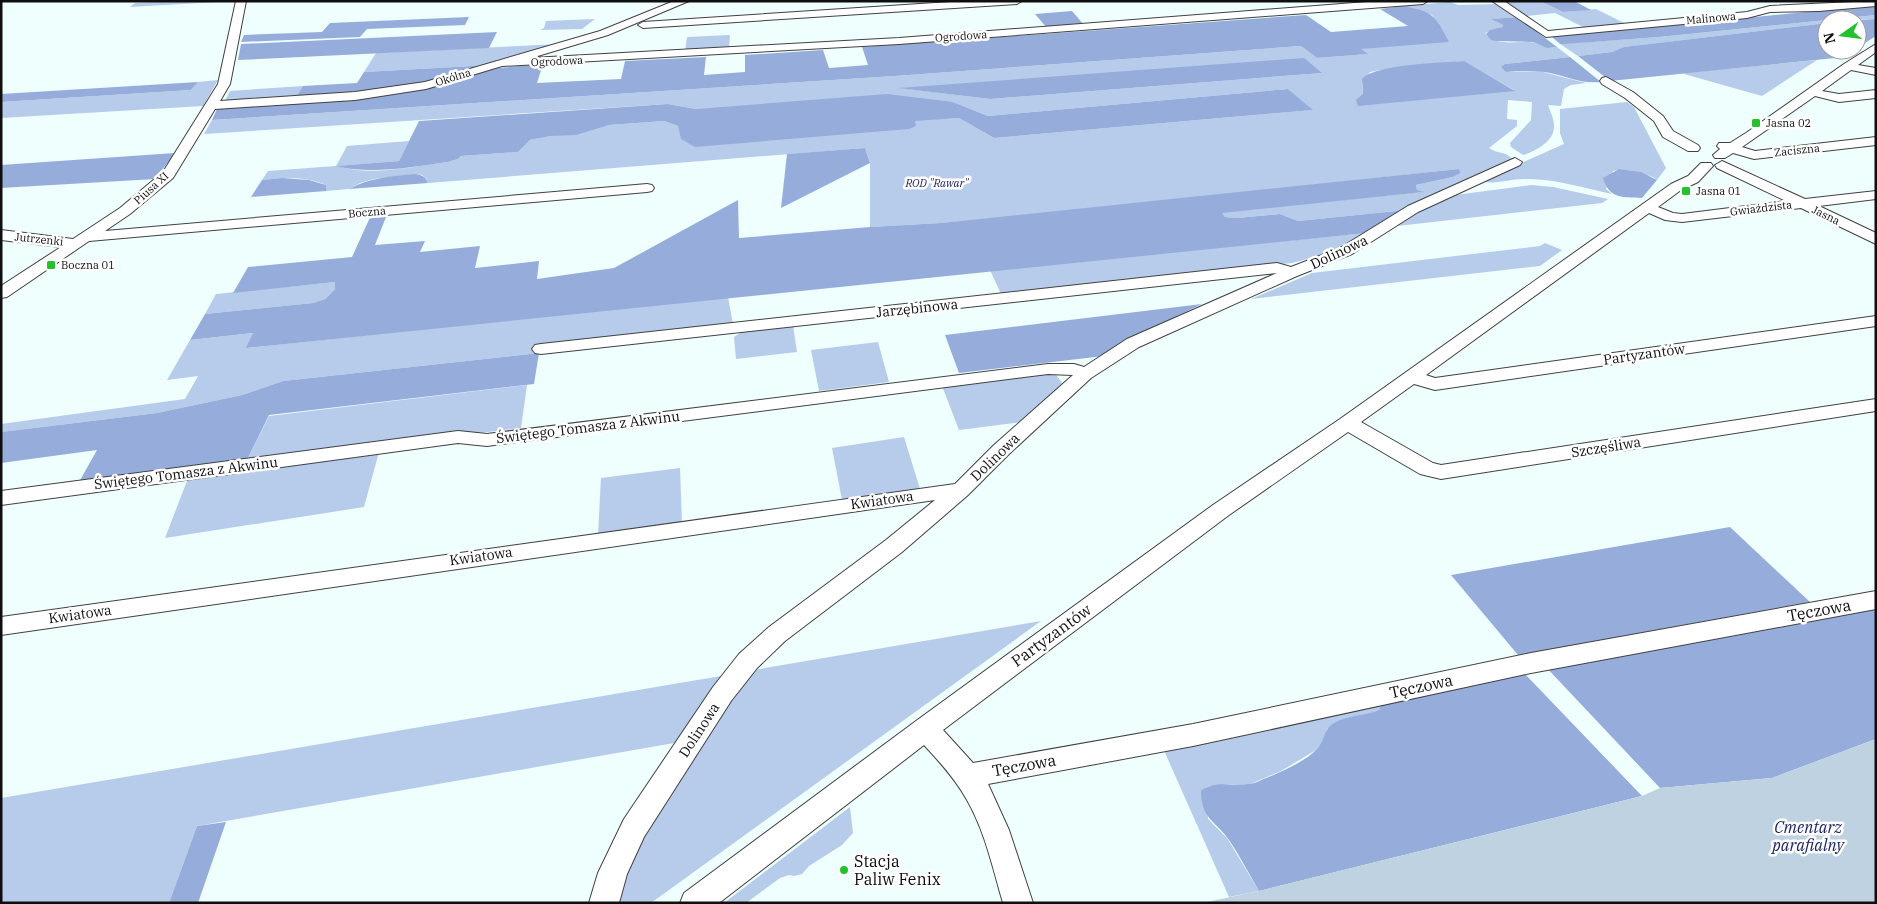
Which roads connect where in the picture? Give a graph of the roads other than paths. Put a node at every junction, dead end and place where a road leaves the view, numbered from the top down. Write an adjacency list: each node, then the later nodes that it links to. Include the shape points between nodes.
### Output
1 (241, 1): 15 (street, Piusa XI, via 224,84)
2 (684, 1): 7 (street, Okólna)
3 (1017, 1): 7 (street)
4 (1423, 1): 9 (street, Ogrodowa, via 899,41)
5 (1497, 1): 6 (street, Malinowa, via 1546,34 1747,15 1770,9)
6 (1876, 3)
7 (626, 26): 9 (street, Okólna)
8 (1876, 47): 10 (street)
9 (500, 63): 15 (street, Okólna, via 394,91)
10 (1848, 66): 11 (street); 13 (street)
11 (1876, 72)
12 (1606, 81): 18 (street, via 1652,115 1648,117 1654,131)
13 (1811, 92): 14 (street, via 1839,98); 17 (street)
14 (1876, 94)
15 (212, 105): 26 (street, Piusa XI, via 168,175)
16 (1876, 141): 17 (street, Zaciszna, via 1754,155)
17 (1721, 152): 18 (street); 18 (street); 22 (street, Jasna)
18 (1694, 156): 23 (street, Partyzantów, via 1693,179 1679,185)
19 (1515, 162): 27 (street, Dolinowa, via 1413,209 1346,251)
20 (647, 188): 26 (street, Boczna)
21 (1876, 195): 22 (street, Gwiaździsta)
22 (1802, 204): 23 (street, Gwiaździsta, via 1679,218); 25 (street, Jasna)
23 (1648, 208): 32 (street, Partyzantów)
24 (1, 235): 26 (street, Jutrzenki)
25 (1876, 239)
26 (82, 240): 28 (street, Piusa XI)
27 (1291, 273): 30 (street, Jarzębinowa, via 1277,268); 31 (street, Dolinowa, via 1142,339)
28 (1, 293)
29 (1876, 321): 32 (street, Partyzantów, via 1435,384)
30 (542, 349)
31 (1085, 374): 35 (street, Dolinowa); 36 (street, Świętego Tomasza z Akwinu, via 1074,369 1048,369 487,440 458,437)
32 (1413, 376): 34 (street, Partyzantów)
33 (1876, 405): 34 (street, Szczęśliwa, via 1441,472 1427,469)
34 (1347, 424): 39 (street, Partyzantów, via 1221,510)
35 (961, 490): 38 (street, Kwiatowa); 41 (street, Dolinowa, via 894,546 777,634 748,661 722,694 634,828 613,873)
36 (1, 498)
37 (1876, 600): 40 (street, Tęczowa, via 1531,663 1194,735)
38 (1, 626)
39 (925, 729): 40 (street); 42 (street, Partyzantów)
40 (967, 776): 43 (street, via 992,826)
41 (604, 903)
42 (695, 903)
43 (1018, 903)

